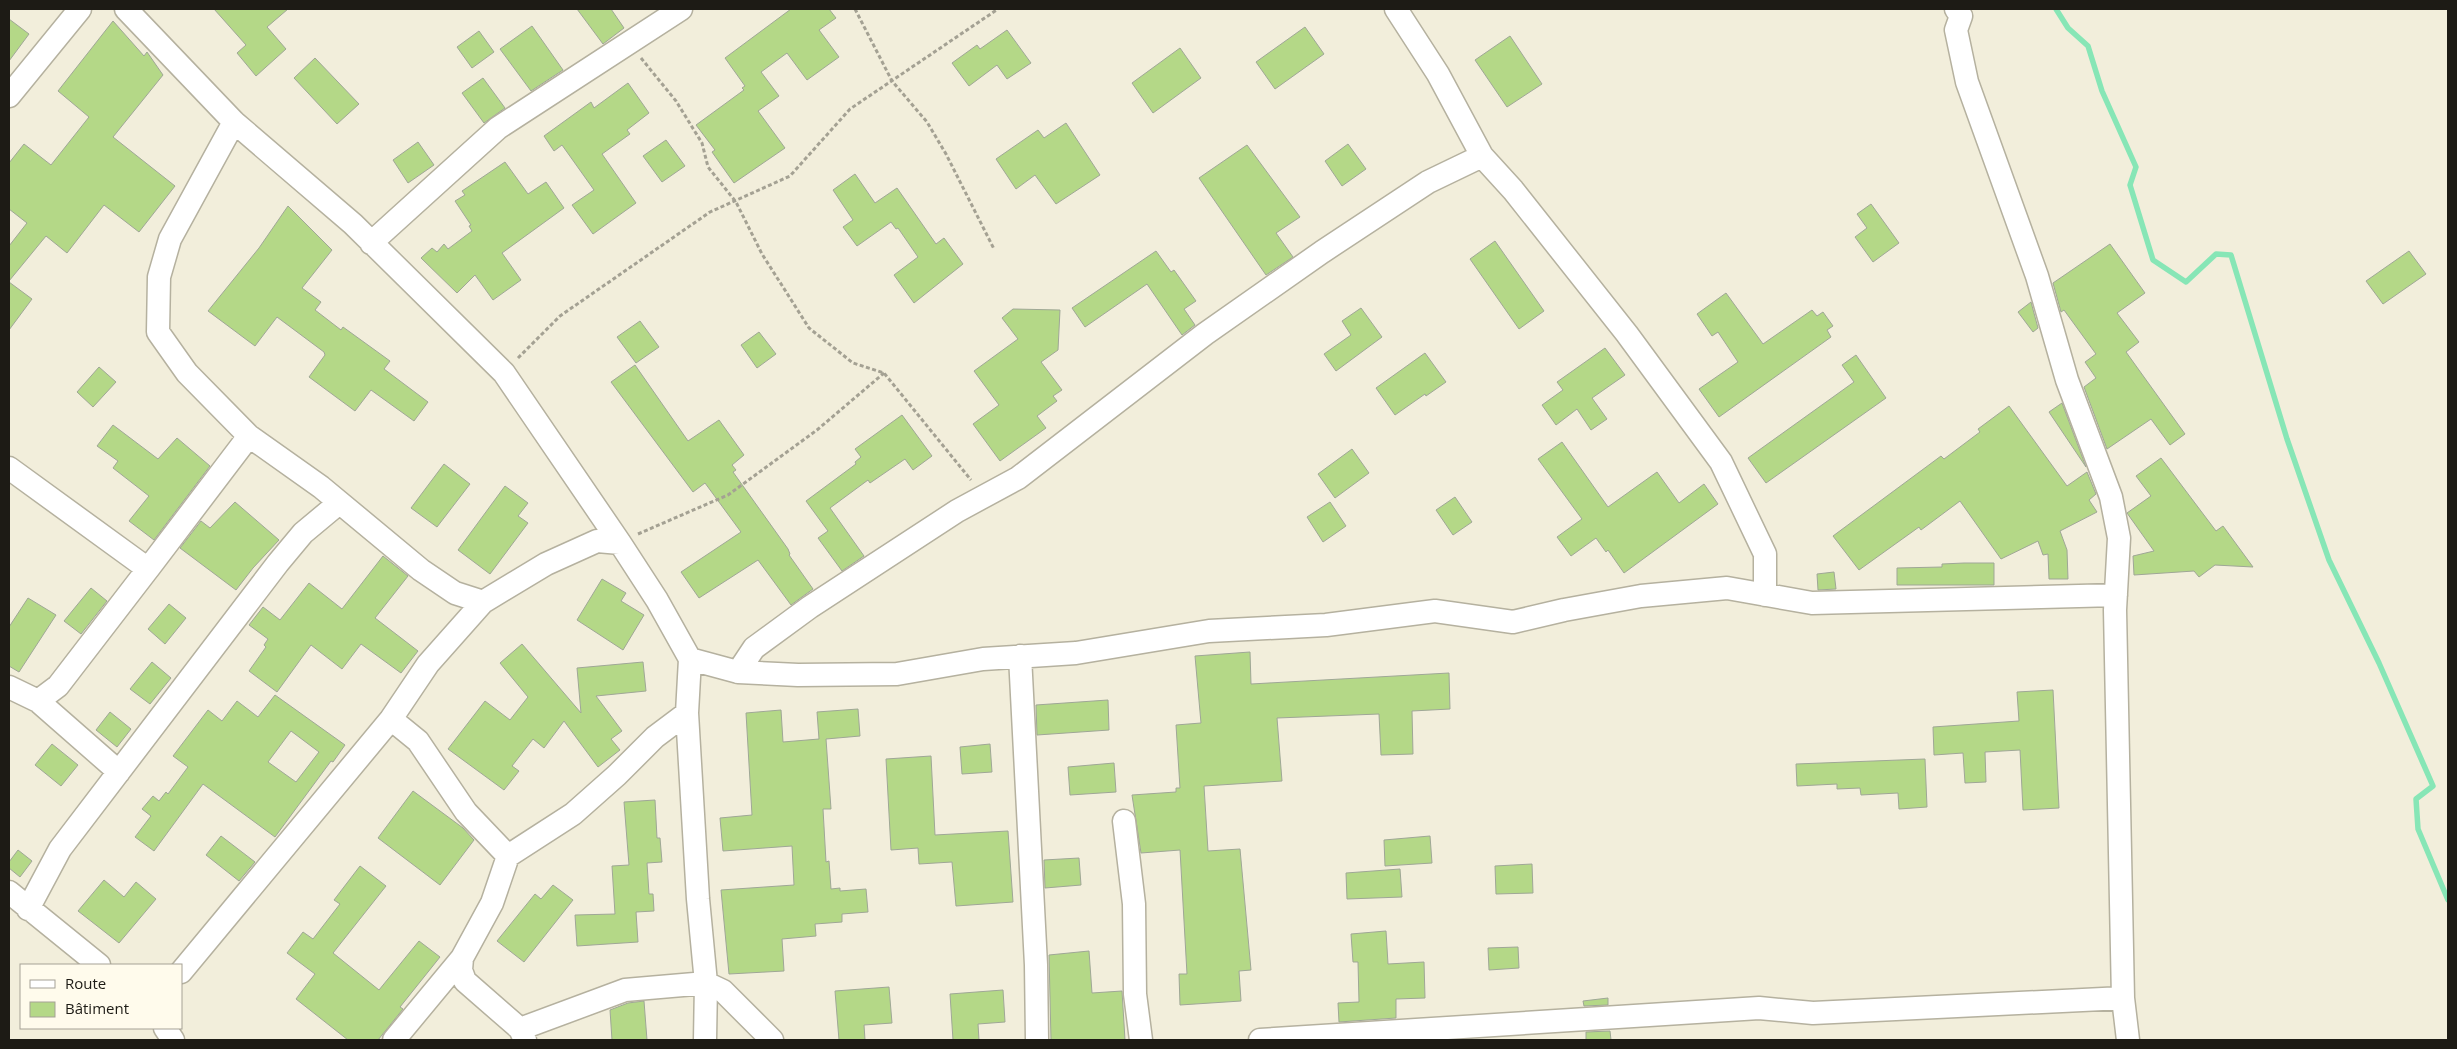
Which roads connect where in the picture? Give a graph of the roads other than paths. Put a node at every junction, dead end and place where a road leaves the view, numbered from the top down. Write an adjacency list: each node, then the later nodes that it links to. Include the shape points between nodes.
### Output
1 (80, 9): 6 (street)
2 (126, 9): 7 (street)
3 (681, 9): 9 (street, via 498,128)
4 (1396, 9): 8 (street, via 1438,74)
5 (1956, 9): 16 (street, via 1961,16 1956,30 1967,82 2037,276 2067,380 2111,497 2119,538)
6 (9, 96)
7 (234, 122): 9 (street); 10 (street, via 170,239 159,277 158,332 187,373)
8 (1482, 156): 15 (street, via 1513,190 1627,334 1721,462 1765,554); 20 (street, via 1428,182 1322,252 1205,334 1018,478 957,510 810,607 754,648)
9 (371, 243): 13 (street, via 504,373)
10 (249, 436): 12 (street, via 321,487); 14 (street)
11 (9, 468): 14 (street)
12 (339, 504): 17 (street, via 455,593); 25 (street, via 304,534 278,563)
13 (620, 542): 17 (street, via 597,541 546,564); 19 (street)
14 (148, 569): 22 (street, via 58,686)
15 (1765, 596): 16 (street, via 1812,602); 18 (street, via 1727,588 1641,596 1513,622 1435,611 1326,625 1208,630 1076,653)
16 (2116, 596): 34 (street)
17 (483, 602): 24 (street, via 428,664)
18 (1020, 656): 20 (street, via 897,674); 41 (street)
19 (690, 658): 20 (street); 23 (street)
20 (738, 672)
21 (9, 687): 22 (street)
22 (38, 702): 25 (street)
23 (687, 713): 27 (street, via 655,737 573,814); 33 (street)
24 (391, 719): 27 (street, via 418,741 466,812); 32 (street)
25 (119, 772): 29 (street, via 60,849)
26 (1124, 820): 42 (street, via 1134,904 1135,994)
27 (508, 856): 30 (street, via 492,903)
28 (9, 892): 29 (street)
29 (28, 909): 31 (street)
30 (462, 958): 36 (street, via 461,970 465,981); 38 (street)
31 (98, 964)
32 (182, 971)
33 (706, 983): 36 (street, via 625,990); 39 (street); 40 (street, via 723,991)
34 (2123, 998): 43 (street, via 1814,1013 1759,1008); 44 (street)
35 (166, 1029): 37 (street)
36 (522, 1034)
37 (173, 1040)
38 (394, 1040)
39 (705, 1040)
40 (772, 1040)
41 (1038, 1040)
42 (1141, 1040)
43 (1260, 1040)
44 (2128, 1040)

